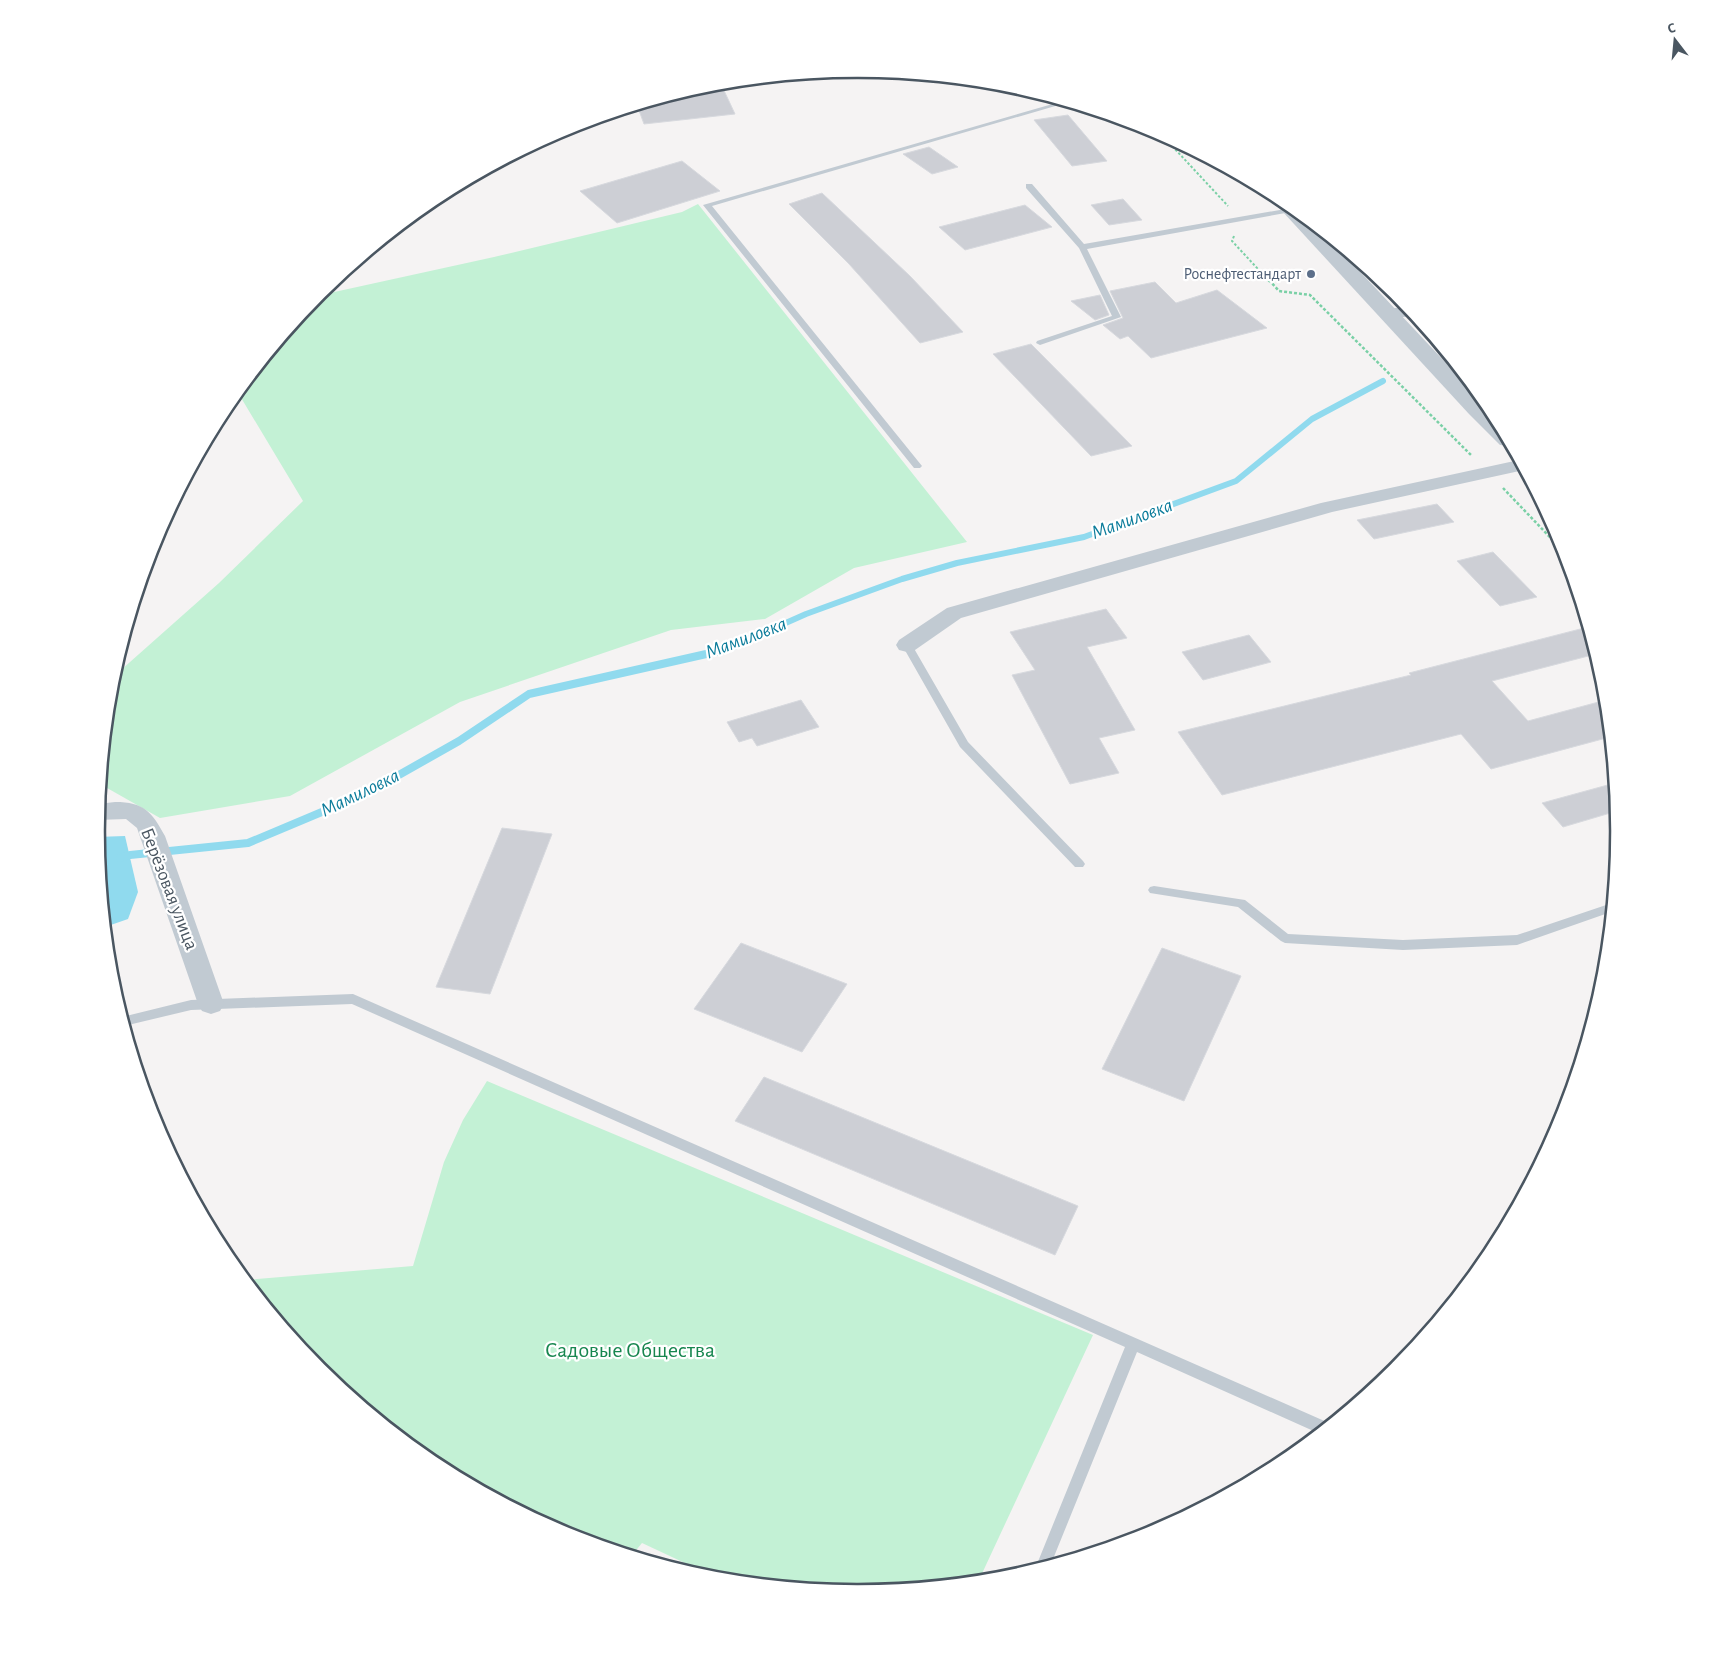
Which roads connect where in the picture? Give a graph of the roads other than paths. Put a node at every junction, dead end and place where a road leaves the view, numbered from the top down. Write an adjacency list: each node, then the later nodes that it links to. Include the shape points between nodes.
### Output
1 (1057, 105): 10 (lane, via 707,206)
2 (1029, 186): 5 (lane)
3 (1278, 205): 5 (lane, via 1240,219)
4 (1305, 225): 7 (street)
5 (1082, 247): 8 (lane, via 1117,317)
6 (1404, 312): 7 (street)
7 (1389, 313): 9 (street)
8 (1040, 343)
9 (1478, 404)
10 (917, 466)
11 (1516, 466): 12 (street, via 1328,507 954,613)
12 (907, 645): 14 (lane, via 964,744)
13 (105, 811): 17 (street, Берёзовая улица, via 125,810 142,818 153,836)
14 (1079, 864)
15 (1154, 890): 16 (lane, via 1241,903 1285,938 1403,945 1517,940)
16 (1606, 909)
17 (211, 1004): 18 (lane, via 191,1005); 19 (lane, via 353,999)
18 (129, 1020)
19 (1133, 1344): 20 (lane); 21 (lane)
20 (1319, 1426)
21 (1045, 1560)

